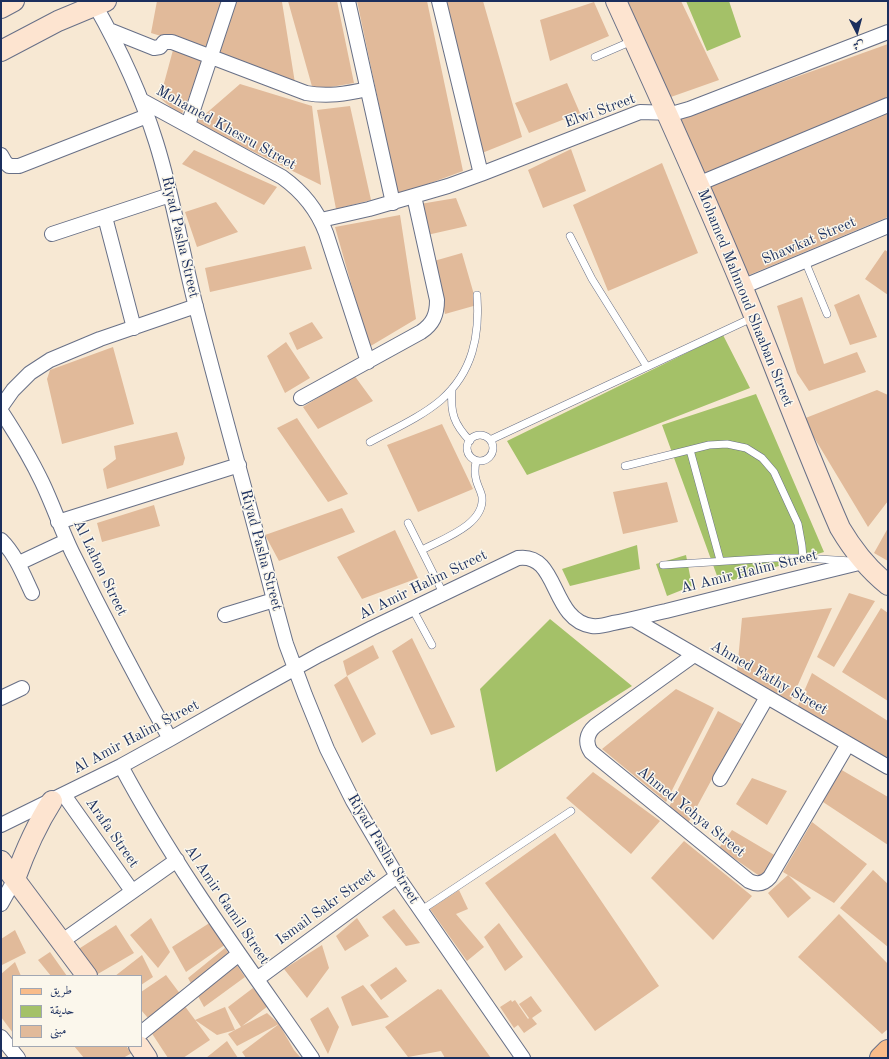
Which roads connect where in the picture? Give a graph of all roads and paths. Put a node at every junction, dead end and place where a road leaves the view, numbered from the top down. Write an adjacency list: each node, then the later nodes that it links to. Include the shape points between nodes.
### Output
1 (14, 1): 7 (street)
2 (229, 1): 12 (street)
3 (348, 1): 14 (street)
4 (439, 1): 21 (street)
5 (616, 1): 10 (street, Mohamed Mahmoud Shaaban Street)
6 (98, 2): 8 (street, Riyad Pasha Street); 11 (street)
7 (1, 8)
8 (110, 30): 12 (street, via 154,48 169,42); 15 (street, Riyad Pasha Street)
9 (888, 32): 17 (street, Elwi Street, via 689,109)
10 (634, 40): 13 (lane); 17 (street, Mohamed Mahmoud Shaaban Street)
11 (1, 51)
12 (210, 57): 14 (street, via 306,93 344,94); 19 (street)
13 (595, 57)
14 (367, 89): 25 (street)
15 (141, 100): 18 (street, Riyad Pasha Street); 19 (street, Mohamed Khesru Street)
16 (888, 106): 22 (street)
17 (668, 113): 21 (street, Elwi Street, via 640,112); 22 (street, Mohamed Mahmoud Shaaban Street)
18 (147, 116): 20 (street, via 19,166 9,166); 23 (street, Riyad Pasha Street)
19 (188, 125): 27 (street, Mohamed Khesru Street, via 288,181 305,196)
20 (1, 156)
21 (481, 174): 24 (street, Elwi Street)
22 (698, 184): 32 (street, Mohamed Mahmoud Shaaban Street)
23 (170, 195): 26 (street); 34 (street, Riyad Pasha Street)
24 (414, 196): 25 (street, Elwi Street); 38 (street, via 437,310 429,327)
25 (393, 203): 27 (street, Elwi Street)
26 (105, 217): 29 (street); 37 (street)
27 (321, 220): 38 (street, Mohamed Khesru Street)
28 (888, 226): 31 (street, Shawkat Street)
29 (52, 234)
30 (570, 236): 39 (lane, via 592,278)
31 (805, 261): 32 (street, Shawkat Street); 35 (lane)
32 (742, 287): 36 (street, Mohamed Mahmoud Shaaban Street)
33 (476, 294): 40 (lane, via 477,335 466,367)
34 (196, 306): 37 (street); 49 (street, Riyad Pasha Street)
35 (827, 314)
36 (754, 317): 39 (lane); 58 (street, Mohamed Mahmoud Shaaban Street, via 840,528)
37 (134, 328): 42 (street, via 50,360 30,373)
38 (368, 362): 41 (street)
39 (647, 367): 44 (lane)
40 (452, 389): 45 (lane, via 453,418 460,431); 46 (lane, via 428,409)
41 (301, 398)
42 (1, 407)
43 (1, 411): 51 (street, Al Lahon Street, via 23,445)
44 (490, 440): 45 (lane, via 480,436); 48 (lane, via 493,446 489,458)
45 (470, 441): 48 (lane, via 468,453)
46 (370, 442)
47 (690, 450): 50 (lane); 56 (lane, via 727,444 746,448 762,458 774,472 794,514 801,535); 57 (lane)
48 (476, 461): 55 (lane, via 476,479 482,498 481,509 476,518 468,526)
49 (239, 466): 51 (street); 64 (street, Riyad Pasha Street)
50 (625, 466)
51 (58, 522): 54 (street, Al Lahon Street)
52 (408, 523): 55 (lane)
53 (1, 540): 59 (street)
54 (66, 541): 59 (street); 74 (street, Al Lahon Street)
55 (422, 550): 63 (lane)
56 (803, 558): 57 (lane); 58 (lane)
57 (720, 560): 60 (lane)
58 (863, 562): 61 (street, Mohamed Mahmoud Shaaban Street); 67 (street, Al Amir Halim Street)
59 (18, 563): 62 (street)
60 (663, 565)
61 (888, 585)
62 (32, 593)
63 (443, 593): 65 (street, Al Amir Halim Street); 67 (street, Al Amir Halim Street, via 525,557 542,565 565,607 572,617 582,624 594,626)
64 (274, 600): 66 (street); 70 (street, Riyad Pasha Street)
65 (412, 608): 68 (lane); 70 (street, Al Amir Halim Street)
66 (225, 615)
67 (633, 619): 69 (street, Ahmed Fathy Street)
68 (432, 644)
69 (694, 655): 72 (street, Ahmed Fathy Street); 75 (street, Ahmed Yehya Street, via 591,730 587,743 591,752 749,881 763,883 770,877)
70 (294, 668): 74 (street, Al Amir Halim Street); 84 (street, Riyad Pasha Street, via 340,775)
71 (22, 688): 73 (street)
72 (767, 697): 75 (street, Ahmed Fathy Street); 78 (street)
73 (1, 698)
74 (170, 739): 76 (street, Al Amir Halim Street)
75 (848, 744): 77 (street, Ahmed Fathy Street)
76 (121, 766): 79 (street, Al Amir Halim Street); 82 (street, Al Amir Gamil Street)
77 (888, 767)
78 (720, 779)
79 (58, 798): 81 (street, Al Amir Halim Street); 85 (street, via 40,820 29,840); 86 (street, Arafa Street)
80 (571, 811): 88 (lane)
81 (1, 825)
82 (177, 860): 86 (street); 90 (street, Al Amir Gamil Street)
83 (1, 861): 85 (street)
84 (396, 876): 88 (street, Riyad Pasha Street); 92 (street, Ismail Sakr Street)
85 (15, 879): 87 (street); 89 (street)
86 (132, 891): 89 (street)
87 (1, 904)
88 (420, 911): 100 (street, Riyad Pasha Street)
89 (61, 942): 91 (street)
90 (239, 954): 92 (street, Al Amir Gamil Street); 93 (street)
91 (86, 975)
92 (257, 979): 99 (street, Al Amir Gamil Street)
93 (142, 1032)
94 (1, 1038): 97 (street)
95 (140, 1047): 98 (street)
96 (888, 1051): 101 (main road)
97 (18, 1058)
98 (147, 1058)
99 (312, 1058)
100 (523, 1058)
101 (881, 1058)

